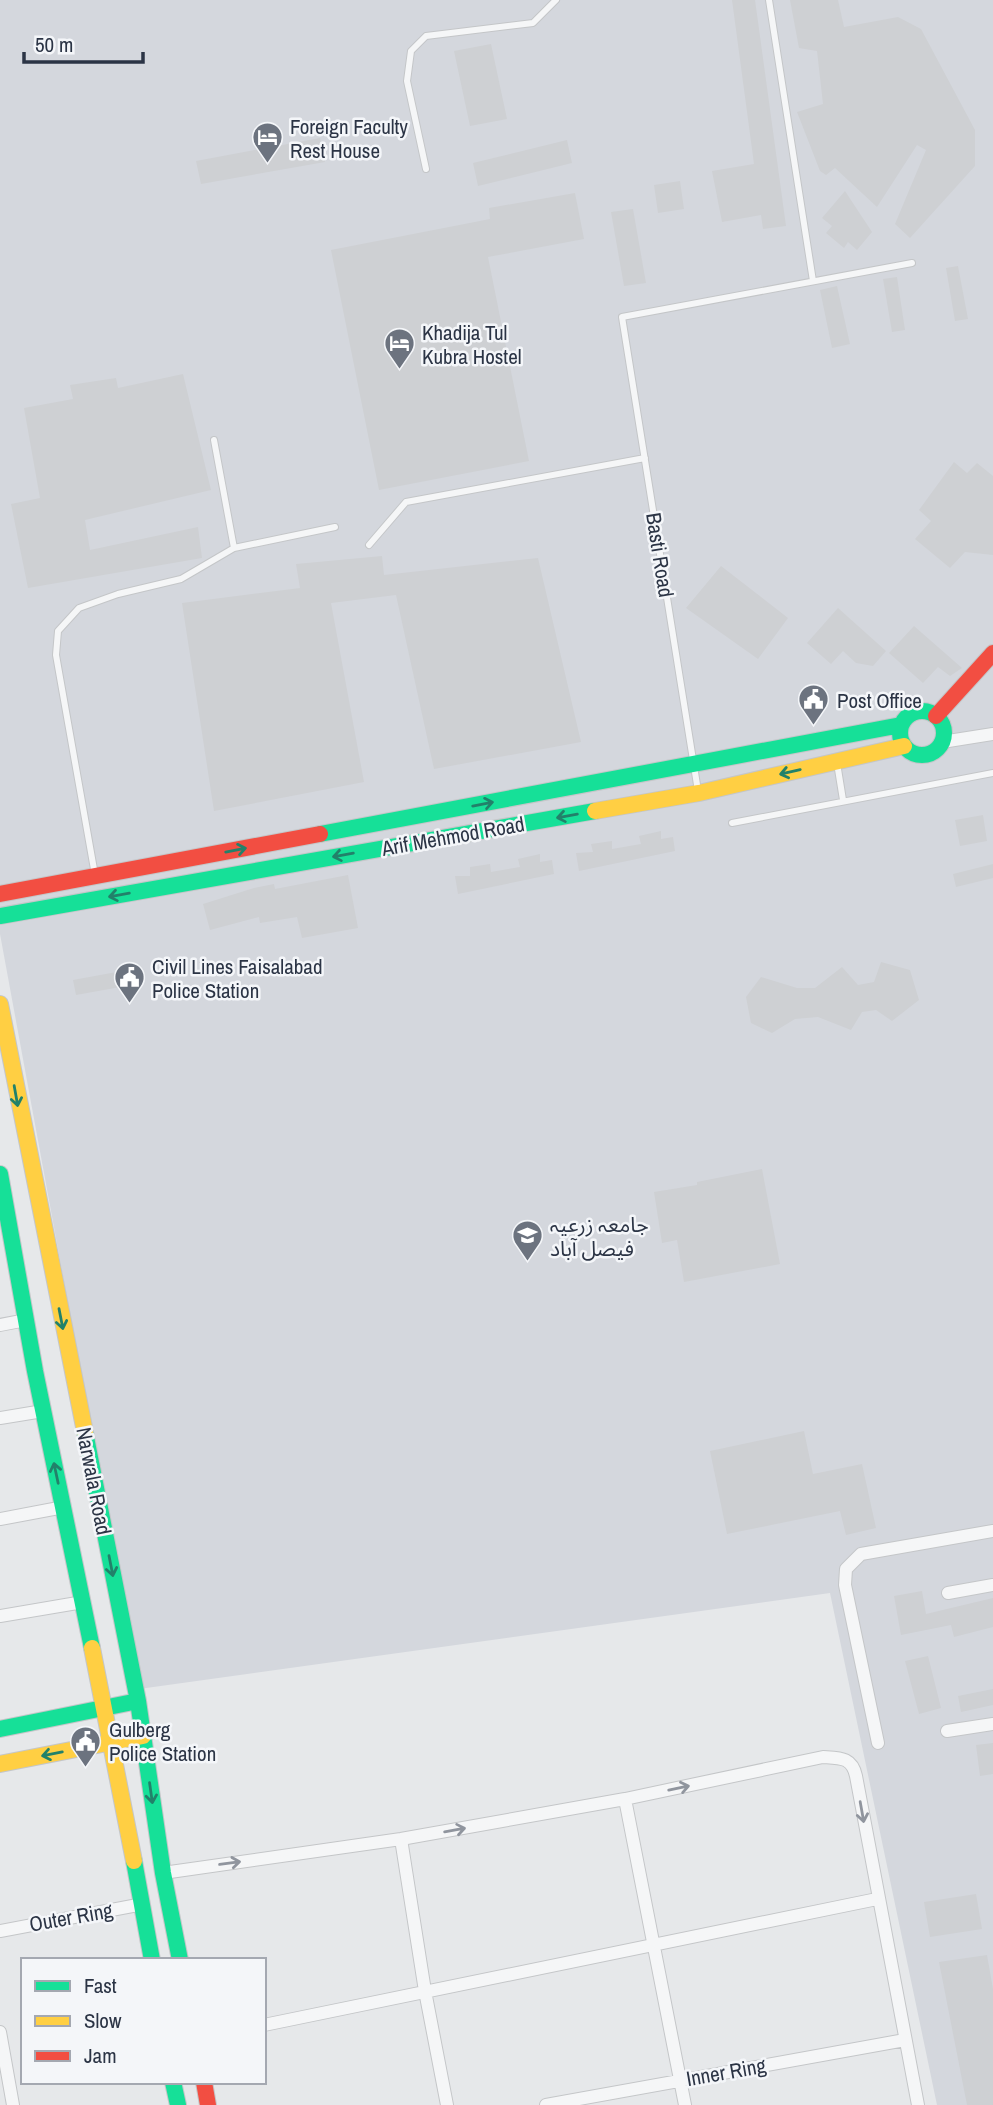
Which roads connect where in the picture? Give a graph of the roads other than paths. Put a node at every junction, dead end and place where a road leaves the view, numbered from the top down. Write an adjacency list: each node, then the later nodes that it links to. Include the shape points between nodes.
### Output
1 (555, 0): 3 (lane, via 533,23 426,36 411,51 407,81)
2 (769, 0): 5 (lane)
3 (426, 169)
4 (912, 263): 5 (lane)
5 (813, 281): 7 (lane, Basti Road, via 622,317)
6 (214, 440): 10 (lane)
7 (645, 457): 9 (lane, via 406,502); 18 (lane, Basti Road)
8 (335, 527): 10 (lane)
9 (369, 545)
10 (234, 548): 28 (lane, via 181,579 79,608 58,631 56,655)
11 (993, 653): 12 (street)
12 (936, 716): 13 (street, via 916,711); 15 (street, via 943,728)
13 (901, 725): 16 (street); 18 (street)
14 (993, 734): 15 (street)
15 (942, 742): 16 (street, via 924,755)
16 (904, 746): 17 (street, Arif Mehmod Road)
17 (837, 761): 21 (street, Arif Mehmod Road, one-way to 21); 22 (lane)
18 (694, 765): 20 (street); 21 (lane, Basti Road)
19 (993, 773): 22 (lane)
20 (632, 776): 23 (street); 24 (street, one-way to 20)
21 (699, 793): 23 (street, Arif Mehmod Road)
22 (843, 800): 25 (lane)
23 (638, 803): 26 (street, Arif Mehmod Road, one-way to 26)
24 (445, 811): 26 (street); 27 (street, one-way to 24)
25 (732, 822)
26 (449, 837): 29 (street, Arif Mehmod Road, one-way to 29)
27 (189, 859): 28 (street); 29 (street)
28 (95, 877): 30 (street)
29 (193, 882): 31 (street, Arif Mehmod Road, one-way to 31)
30 (0, 894)
31 (0, 916)
32 (0, 1004): 46 (street, Narwala Road, one-way to 46)
33 (0, 1174): 34 (street, Narwala Road)
34 (4, 1221): 35 (street, Narwala Road)
35 (26, 1320): 36 (street); 37 (street, Narwala Road)
36 (0, 1325)
37 (43, 1411): 38 (street); 39 (street, Narwala Road, one-way to 37)
38 (0, 1418)
39 (64, 1507): 40 (street); 44 (street, Narwala Road)
40 (0, 1519)
41 (993, 1531): 53 (street, via 860,1554 846,1569 845,1585)
42 (993, 1585): 43 (street)
43 (948, 1593)
44 (83, 1602): 45 (street); 47 (street, Narwala Road)
45 (0, 1616)
46 (138, 1702): 47 (street); 51 (street, Narwala Road)
47 (104, 1707): 49 (street); 52 (street, Narwala Road)
48 (993, 1724): 50 (street)
49 (0, 1728)
50 (947, 1731)
51 (143, 1736): 52 (street); 57 (street, Narwala Road, one-way to 57)
52 (111, 1743): 54 (street, one-way to 54); 59 (street, Narwala Road)
53 (878, 1743)
54 (0, 1764)
55 (625, 1800): 56 (street, one-way to 55); 58 (street, one-way to 58, via 823,1757 845,1758 854,1765); 61 (street)
56 (401, 1839): 57 (street, one-way to 56); 64 (street)
57 (163, 1873): 63 (street, Narwala Road)
58 (877, 1899): 61 (street); 67 (street)
59 (143, 1904): 60 (street, Outer Ring); 62 (street, Narwala Road)
60 (0, 1931)
61 (652, 1944): 64 (street); 68 (street)
62 (152, 1958)
63 (180, 1958)
64 (425, 1991): 65 (street); 74 (street)
65 (266, 2025)
66 (0, 2032): 71 (street)
67 (905, 2040): 68 (street, Inner Ring); 77 (street)
68 (680, 2081): 75 (street, Inner Ring); 76 (street)
69 (173, 2084): 72 (street)
70 (204, 2084): 73 (street)
71 (13, 2105)
72 (177, 2105)
73 (208, 2105)
74 (447, 2105)
75 (546, 2105)
76 (685, 2105)
77 (918, 2105)

